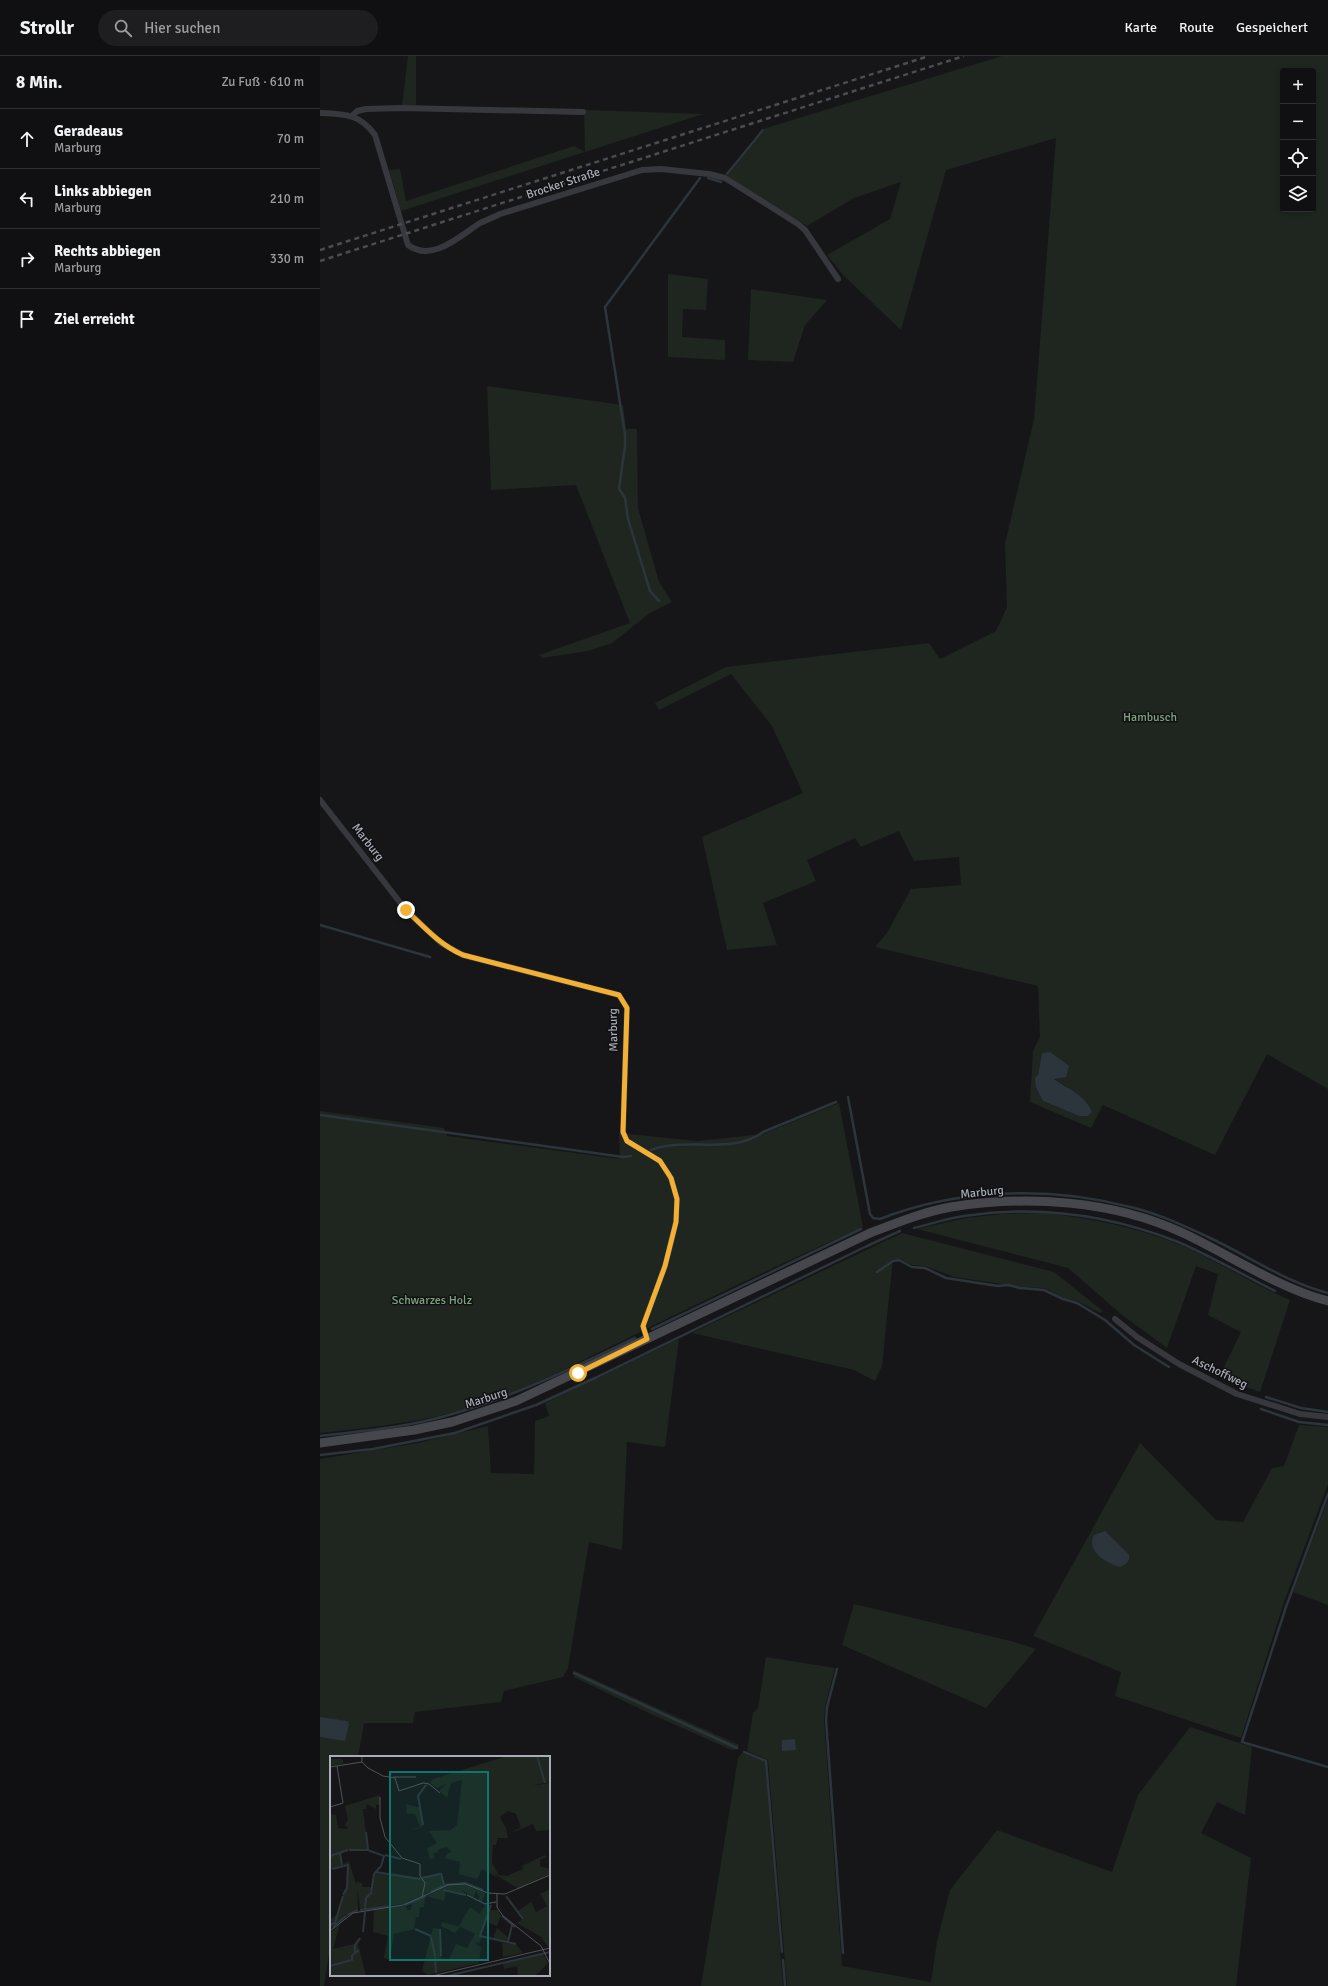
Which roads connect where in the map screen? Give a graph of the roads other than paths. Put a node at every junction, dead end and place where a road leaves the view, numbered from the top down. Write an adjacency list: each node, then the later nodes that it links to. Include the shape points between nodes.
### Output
1 (583, 112): 3 (street, Brocker Straße, via 388,108 366,109 357,111)
2 (320, 113): 3 (street, Brocker Straße)
3 (352, 116): 4 (street, Brocker Straße, via 367,124 375,135 408,245 414,250 435,250 500,214 642,170 661,168 710,174 732,182 805,230)
4 (838, 279)
5 (320, 800): 8 (street, Marburg, via 406,910 441,943 463,955 619,995 624,1001 627,1008 623,1132 627,1141 660,1161 671,1178 677,1199 676,1222 665,1266 643,1326)
6 (1328, 1301): 8 (street, Marburg, via 1280,1282 1181,1232 1128,1214 1043,1201 1001,1201 950,1207 902,1220 850,1242)
7 (1115, 1319): 9 (street, Aschoffweg, via 1137,1337 1179,1364 1237,1394 1300,1414)
8 (647, 1339): 10 (street, Marburg, via 516,1401 452,1422)
9 (1328, 1417)
10 (320, 1443)

